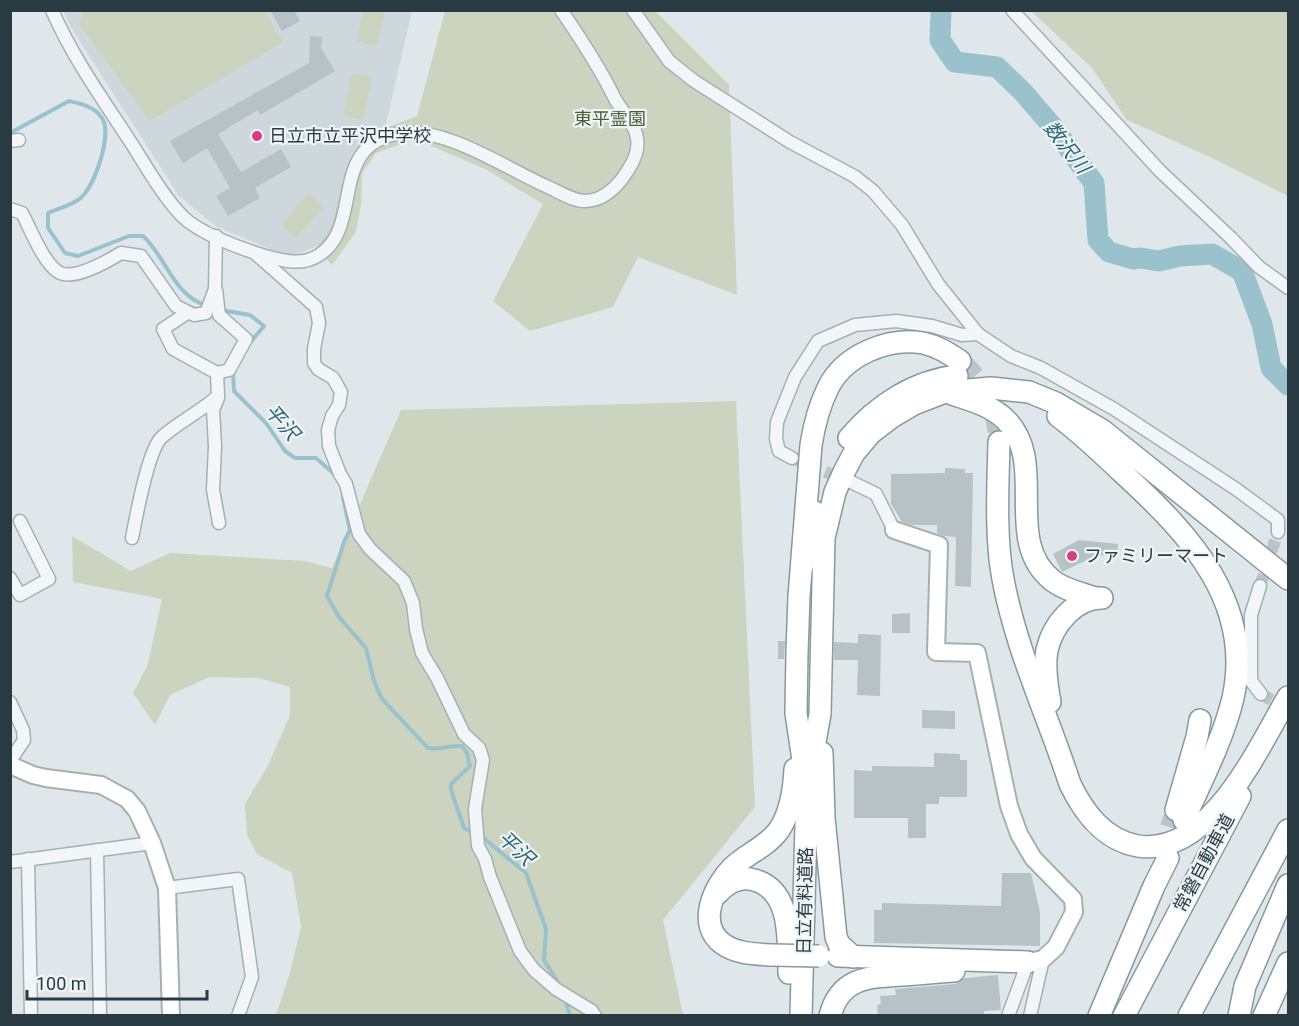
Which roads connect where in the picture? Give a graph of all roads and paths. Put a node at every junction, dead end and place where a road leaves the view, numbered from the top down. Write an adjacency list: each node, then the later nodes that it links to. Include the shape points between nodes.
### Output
1 (52, 10): 6 (street, via 85,72 161,188 183,217)
2 (561, 10): 7 (street, via 605,76 637,137 631,166 613,189 585,201 520,175 453,140 422,132 399,133 363,152 352,171 335,239 319,256 295,262)
3 (633, 10): 11 (street, via 669,61 694,81 873,190)
4 (1012, 10): 8 (street, via 1160,171 1259,267)
5 (10, 209): 10 (street, via 22,213 50,264 60,273 75,275 121,253 141,256 176,306)
6 (216, 236): 7 (street); 9 (street)
7 (254, 252): 58 (street, via 316,307 319,323 314,363 333,378 341,392 328,430 329,446 346,484 359,534 404,581 413,603 422,653 464,734 479,748 483,760 475,809 478,846 520,951 534,970)
8 (1288, 288)
9 (213, 308): 10 (street, via 194,315); 13 (street, via 246,339 229,370)
10 (187, 313): 13 (street, via 163,329 173,349)
11 (978, 334): 18 (street, via 962,335 896,321 855,325 818,341 795,377 777,422 779,451); 23 (street, via 1011,356 1072,384 1236,489 1278,520)
12 (960, 360): 26 (highway, via 922,343 880,346 856,358 829,386 814,427)
13 (217, 373): 16 (street)
14 (1011, 390): 15 (highway); 28 (highway, via 1029,392 1056,403 1102,430); 36 (highway, via 1068,423 1164,510 1193,544 1223,593 1235,642 1233,698 1221,734 1179,818)
15 (945, 392): 35 (highway, via 914,404 872,433 854,453 835,492 824,538); 37 (highway, via 986,406 1005,419 1022,448 1026,466 1028,538 1033,556 1054,582 1099,598 1068,612 1054,631 1048,649 1049,698 1058,735)
16 (218, 396): 21 (street, via 213,410 213,490); 24 (street, via 160,438 142,486)
17 (999, 442): 37 (highway, via 1002,578 1011,616)
18 (792, 458)
19 (849, 481): 22 (street, via 876,494)
20 (20, 521): 27 (street, via 49,579 20,595)
21 (219, 523)
22 (894, 530): 51 (street, via 939,544 936,652 976,653 1009,806 1019,834 1033,858 1073,899 1074,912 1067,930 1056,947)
23 (1278, 532)
24 (132, 538)
25 (1288, 564): 26 (highway, via 1100,416 1025,379 986,374 952,376 919,385 888,402 859,426 835,458 823,486)
26 (802, 567): 34 (highway)
27 (10, 578)
28 (1288, 579)
29 (1260, 586): 30 (street, via 1251,615 1251,681)
30 (1261, 694)
31 (1288, 697): 37 (highway, via 1220,807 1194,831 1170,843 1132,845 1098,826 1080,804)
32 (10, 702): 38 (street, via 24,740)
33 (1288, 712): 65 (highway, 常磐自動車道, via 1188,891)
34 (796, 713): 39 (highway); 48 (highway, via 793,793 784,822 769,842 726,874)
35 (820, 714): 39 (highway); 49 (highway, via 824,818 836,937)
36 (1200, 720)
37 (1057, 749)
38 (10, 763): 41 (street, via 39,776 114,790 137,811)
39 (807, 786): 60 (highway, 日立有料道路)
40 (1288, 830): 66 (highway)
41 (152, 843): 42 (street); 47 (street)
42 (97, 850): 44 (street); 55 (street)
43 (1164, 858): 64 (highway)
44 (28, 859): 45 (street); 54 (street)
45 (10, 862)
46 (1288, 885): 67 (highway, via 1248,979)
47 (167, 888): 56 (street); 57 (street, via 238,879 252,977)
48 (711, 902): 49 (highway, bridge, via 711,930 723,944 742,952); 59 (highway, via 722,889 747,879 759,881 777,895 787,924)
49 (853, 957): 50 (highway)
50 (989, 960): 51 (highway); 61 (highway, via 964,970 868,977 852,983 839,995)
51 (1035, 960): 62 (street); 63 (street)
52 (1288, 963): 68 (highway)
53 (1288, 998): 69 (highway)
54 (31, 1016)
55 (100, 1016)
56 (171, 1016)
57 (238, 1016)
58 (595, 1016)
59 (790, 1016)
60 (801, 1016)
61 (830, 1016)
62 (1008, 1016)
63 (1029, 1016)
64 (1099, 1016)
65 (1124, 1016)
66 (1189, 1016)
67 (1239, 1016)
68 (1264, 1016)
69 (1280, 1016)

